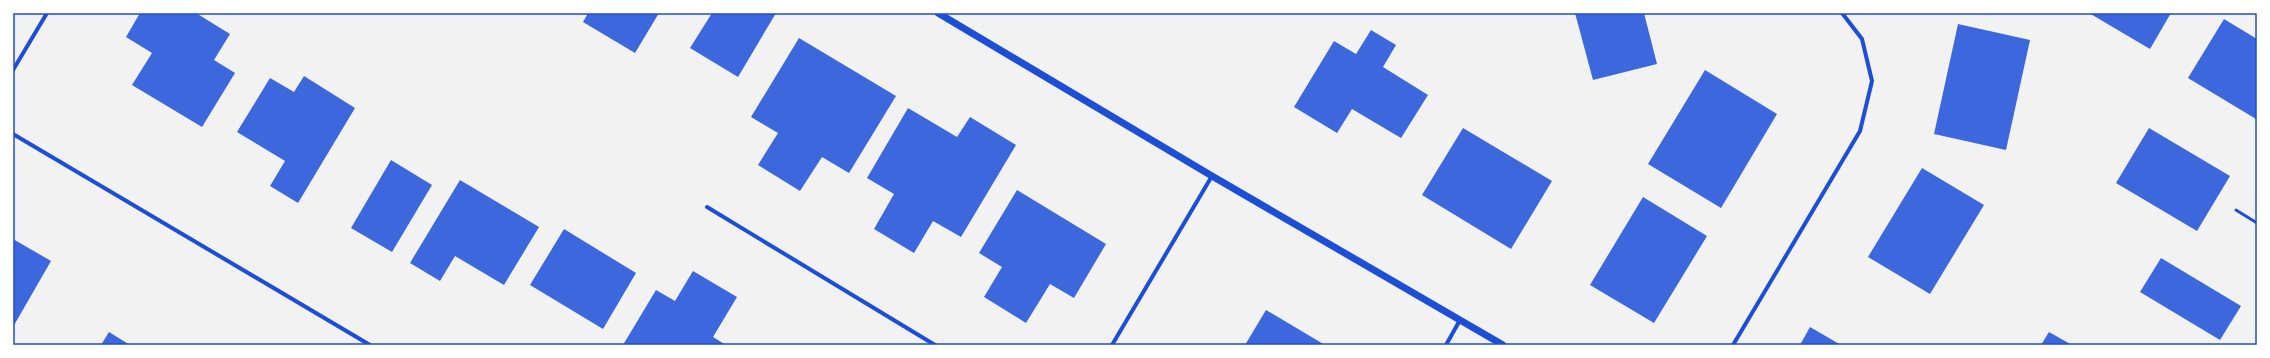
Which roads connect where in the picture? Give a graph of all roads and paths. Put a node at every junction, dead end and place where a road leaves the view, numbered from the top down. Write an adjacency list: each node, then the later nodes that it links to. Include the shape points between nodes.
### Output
1 (47, 13): 4 (street)
2 (938, 13): 6 (street)
3 (1842, 13): 16 (street, via 1862,39 1872,81 1860,132)
4 (13, 70)
5 (13, 134): 11 (street)
6 (1212, 176): 10 (street); 13 (street)
7 (706, 208): 12 (street)
8 (2236, 210): 9 (lane)
9 (2257, 222)
10 (1460, 320): 14 (street); 15 (street)
11 (370, 345)
12 (935, 345)
13 (1112, 345)
14 (1446, 345)
15 (1504, 345)
16 (1733, 345)

